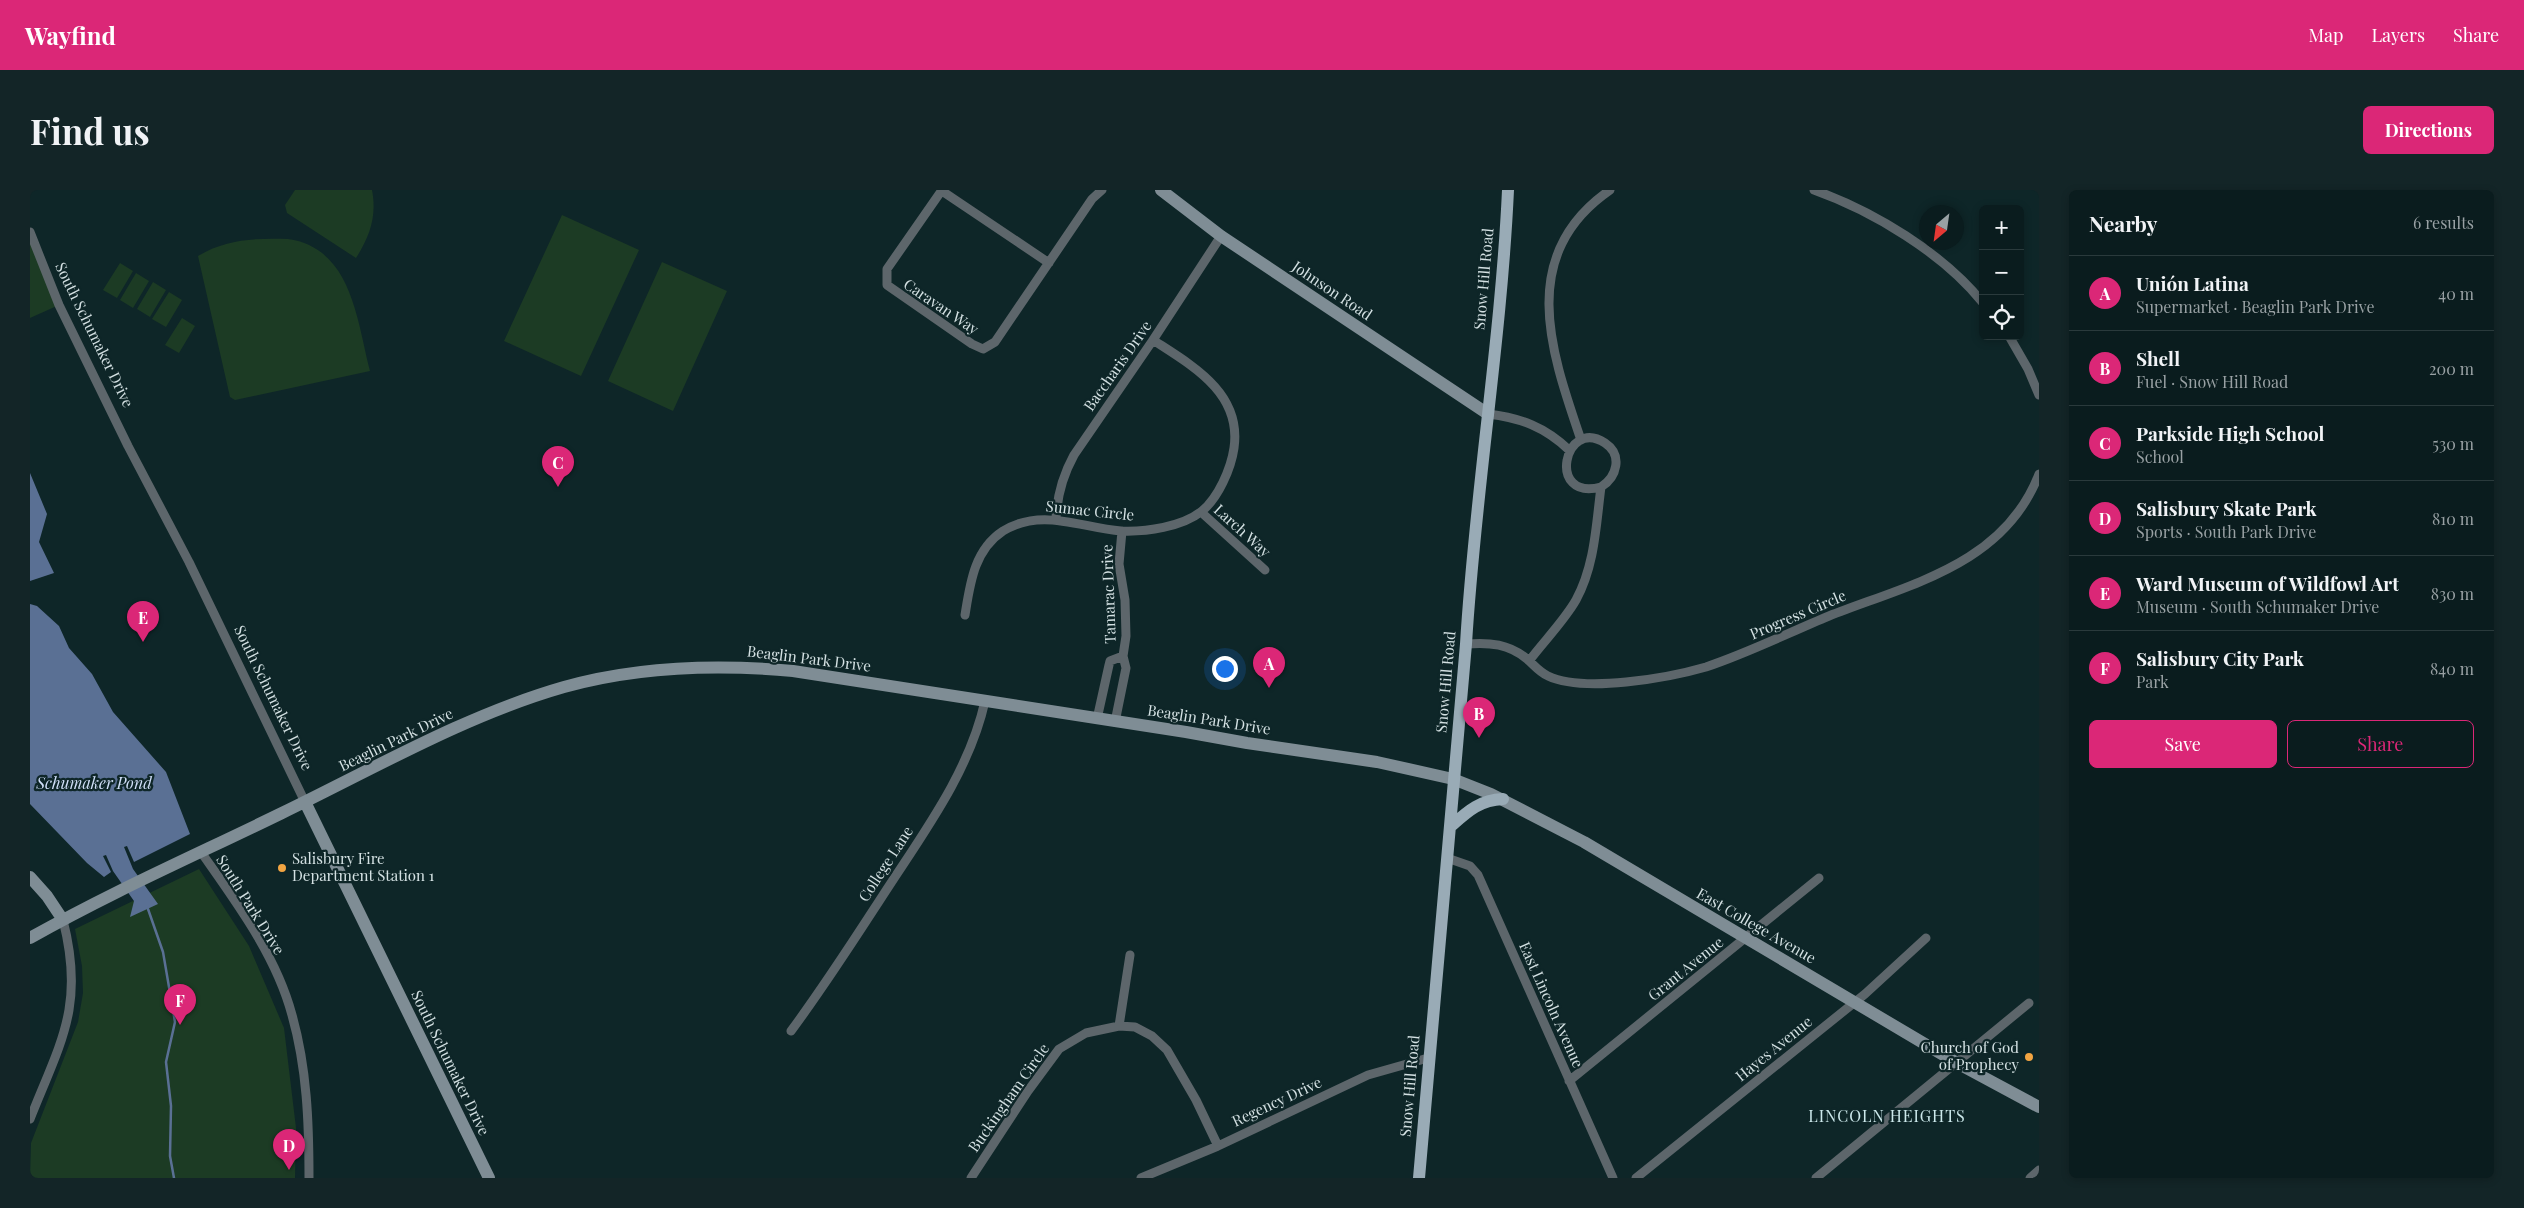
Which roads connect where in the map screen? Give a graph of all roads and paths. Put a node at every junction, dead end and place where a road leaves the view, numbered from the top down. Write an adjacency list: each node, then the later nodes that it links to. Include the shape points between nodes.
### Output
1 (942, 190): 9 (street); 9 (street, Caravan Way, via 887,269 886,280 891,289 983,349 994,342)
2 (1102, 190): 9 (street, Caravan Way, via 1092,199)
3 (1161, 190): 8 (main road, Johnson Road)
4 (1508, 190): 14 (main road, Snow Hill Road)
5 (1610, 190): 15 (street, via 1596,200 1569,231 1558,251 1547,297 1553,353)
6 (1814, 190): 10 (street, via 1846,202 1889,225 1923,249)
7 (30, 232): 32 (street, South Schumaker Drive, via 59,305 189,562)
8 (1221, 236): 11 (street, Baccharis Drive); 14 (main road, Johnson Road)
9 (1049, 263)
10 (1979, 299)
11 (1153, 340): 19 (street, Sumac Circle, via 1188,362 1219,389 1234,423 1234,450 1227,474); 20 (street, Baccharis Drive, via 1074,455 1061,486)
12 (2011, 340): 13 (street)
13 (2039, 395)
14 (1488, 414): 16 (street, via 1531,423 1558,439); 24 (main road, Snow Hill Road, via 1471,561)
15 (1581, 440): 16 (street); 18 (street, via 1603,441 1614,452 1616,468)
16 (1569, 450): 18 (street, via 1566,467 1572,481 1586,489)
17 (2039, 474): 26 (street, Progress Circle, via 2008,525 1963,562 1728,660 1677,676 1590,683 1553,678)
18 (1602, 487): 26 (street, via 1592,561 1586,580 1576,601)
19 (1200, 512): 21 (street, Sumac Circle, via 1184,521 1156,529); 22 (street, Larch Way)
20 (1056, 519): 21 (street, Sumac Circle); 23 (street, Sumac Circle, via 1044,518 1017,525 1002,532 987,547 972,573)
21 (1122, 531): 25 (street, Tamarac Drive, via 1119,564 1126,617)
22 (1265, 570)
23 (965, 615)
24 (1466, 644): 26 (street, Progress Circle, via 1487,642 1500,645 1515,650); 30 (main road, Snow Hill Road)
25 (1123, 656): 28 (street, Tamarac Drive, via 1108,665); 29 (street, Tamarac Drive, via 1126,668)
26 (1529, 661)
27 (984, 701): 28 (main road, Beaglin Park Drive); 32 (main road, Beaglin Park Drive, via 765,668 695,666 639,672 564,687 502,709); 46 (street, College Lane, via 979,728 952,786)
28 (1097, 719): 29 (main road, Beaglin Park Drive)
29 (1114, 722): 30 (main road, Beaglin Park Drive, via 1377,762)
30 (1453, 779): 31 (main road, East College Avenue); 33 (main road, Snow Hill Road)
31 (1503, 800): 33 (main road, via 1474,806); 41 (main road, East College Avenue, via 1584,842)
32 (305, 802): 34 (main road, Beaglin Park Drive); 55 (main road, South Schumaker Drive)
33 (1450, 827): 35 (main road, Snow Hill Road)
34 (201, 852): 38 (main road, Beaglin Park Drive); 54 (street, South Park Drive, via 253,929 276,973 292,1014 306,1090)
35 (1447, 858): 47 (main road, Snow Hill Road); 49 (street, East Lincoln Avenue, via 1470,866 1478,875)
36 (30, 877): 38 (main road)
37 (1819, 878): 41 (street, Grant Avenue)
38 (63, 920): 39 (main road, Beaglin Park Drive); 51 (street, via 72,971 70,1011 63,1037)
39 (30, 938)
40 (1926, 938): 43 (street, Hayes Avenue)
41 (1746, 939): 43 (main road, East College Avenue); 49 (street, Grant Avenue)
42 (1130, 956): 45 (street)
43 (1855, 1002): 48 (main road, East College Avenue); 60 (street, Hayes Avenue)
44 (2029, 1003): 48 (street)
45 (1119, 1026): 52 (street, Buckingham Circle, via 1134,1027 1152,1036 1167,1050); 56 (street, Buckingham Circle, via 1086,1033 1059,1049)
46 (792, 1031)
47 (1428, 1058): 52 (street, Regency Drive, via 1368,1075); 58 (main road, Snow Hill Road)
48 (1957, 1062): 50 (main road, East College Avenue); 61 (street)
49 (1570, 1081): 59 (street, East Lincoln Avenue)
50 (2039, 1107)
51 (30, 1118)
52 (1218, 1146): 57 (street, Regency Drive)
53 (2039, 1170): 62 (street)
54 (309, 1178)
55 (489, 1178)
56 (971, 1178)
57 (1141, 1178)
58 (1419, 1178)
59 (1613, 1178)
60 (1636, 1178)
61 (1816, 1178)
62 (2030, 1178)

